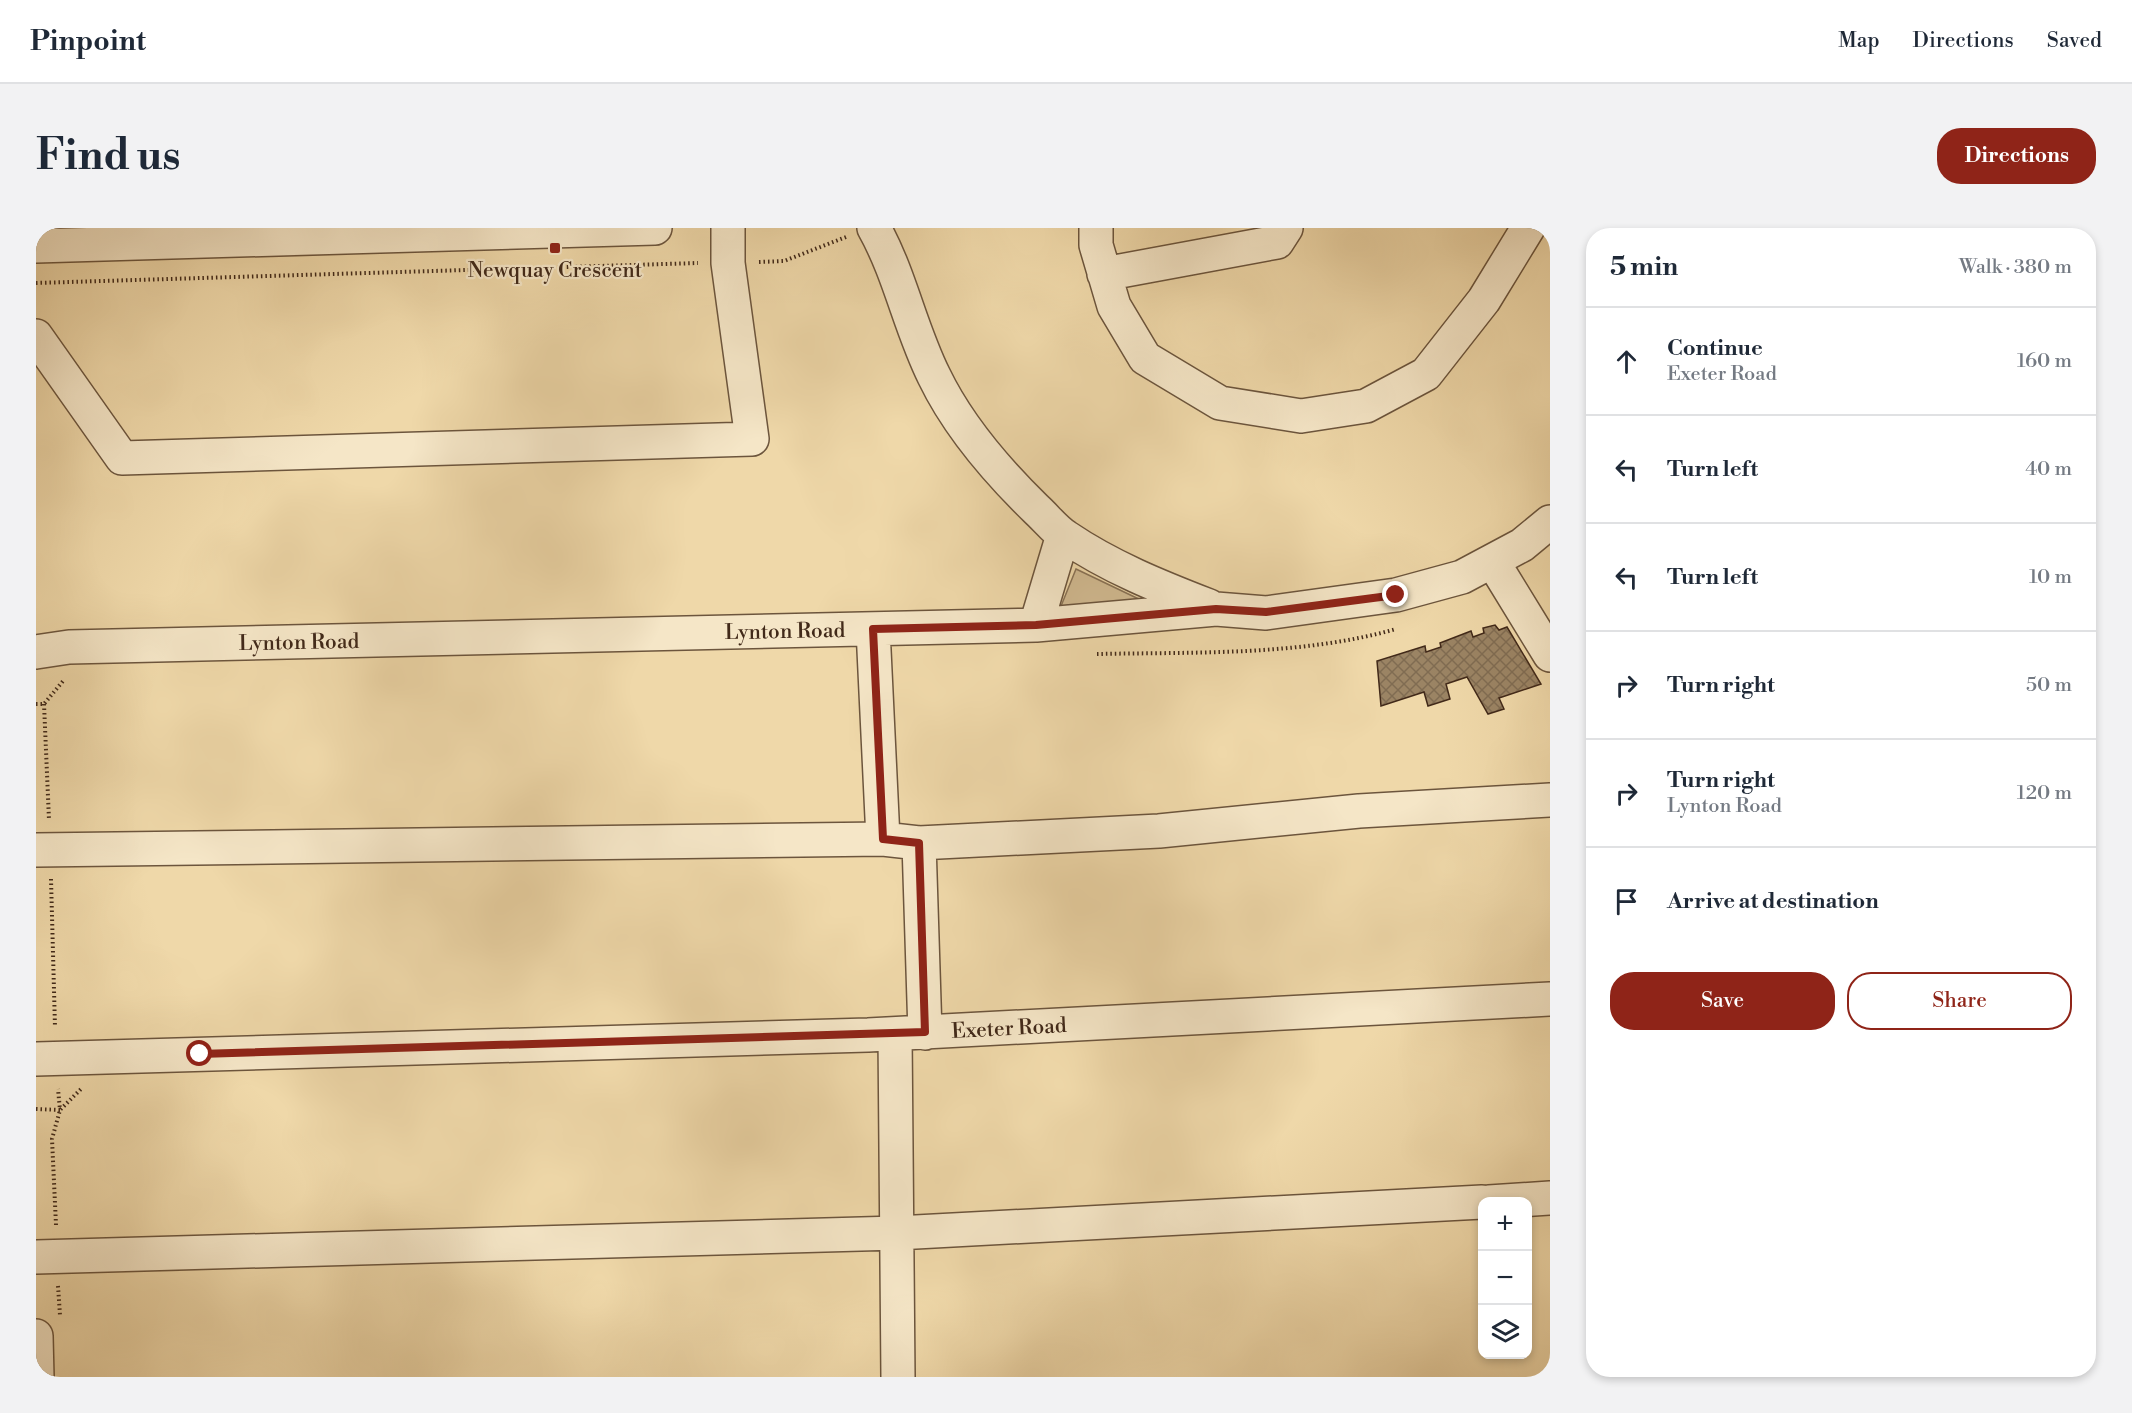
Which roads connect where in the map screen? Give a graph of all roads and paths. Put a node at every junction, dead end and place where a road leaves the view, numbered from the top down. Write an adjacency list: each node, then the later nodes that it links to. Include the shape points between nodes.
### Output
1 (654, 228): 7 (street)
2 (728, 228): 9 (street)
3 (1096, 228): 10 (street)
4 (1528, 228): 10 (street, via 1484,300 1426,374 1366,406 1301,416 1220,403 1145,358 1114,306)
5 (864, 231): 9 (path, via 784,261); 14 (street, via 885,248 934,376 968,433)
6 (1282, 235): 10 (street)
7 (156, 236): 8 (street)
8 (36, 246)
9 (728, 262): 11 (path); 12 (street, via 752,440 122,458)
10 (1104, 274)
11 (36, 283)
12 (36, 336)
13 (1550, 522): 15 (street, Lynton Road)
14 (1064, 536): 16 (street, via 1110,563); 17 (street)
15 (1493, 562): 16 (street, Lynton Road, via 1462,577 1396,595 1266,612); 20 (street)
16 (1216, 609): 17 (street, Lynton Road)
17 (1036, 625): 18 (street, Lynton Road)
18 (873, 629): 19 (street, Lynton Road, via 69,647); 23 (street)
19 (36, 652)
20 (1550, 655)
21 (44, 704): 25 (path)
22 (1550, 800): 24 (street, via 1359,811 1159,831)
23 (883, 839): 24 (street); 25 (street)
24 (919, 843): 27 (street)
25 (43, 850): 28 (path)
26 (1550, 999): 27 (street, Exeter Road)
27 (910, 1033): 28 (street, Exeter Road); 35 (street)
28 (46, 1059): 31 (path)
29 (82, 1088): 31 (path)
30 (36, 1109): 31 (path)
31 (60, 1110): 36 (path, via 52,1139)
32 (1550, 1198): 33 (street)
33 (1532, 1199)
34 (1478, 1202): 35 (street)
35 (897, 1233): 36 (street); 39 (street)
36 (46, 1257): 37 (path)
37 (48, 1329): 38 (street)
38 (37, 1377)
39 (898, 1377)

